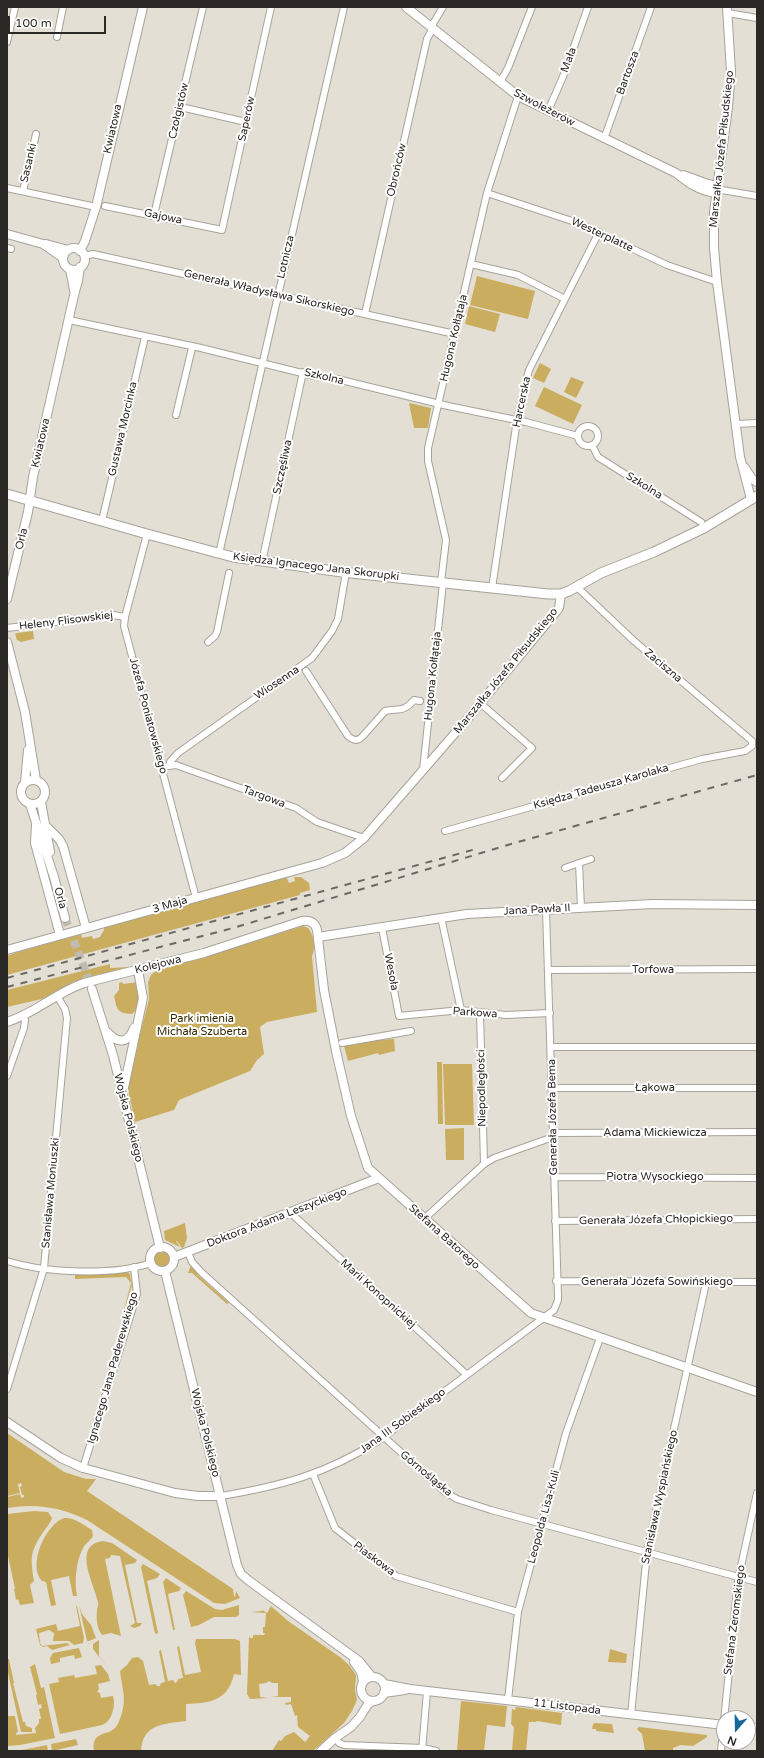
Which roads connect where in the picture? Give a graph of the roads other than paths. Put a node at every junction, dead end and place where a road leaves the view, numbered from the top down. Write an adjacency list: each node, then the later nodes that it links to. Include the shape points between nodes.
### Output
1 (15, 7): 16 (street)
2 (64, 7): 15 (street)
3 (142, 7): 30 (street, Kwiatowa)
4 (203, 7): 19 (street, Czołgistów)
5 (271, 7): 21 (street, Saperów)
6 (344, 7): 44 (street, Lotnicza)
7 (406, 7): 14 (street, Szwoleżerów)
8 (443, 7): 14 (street, Obrońców)
9 (532, 7): 17 (street)
10 (588, 7): 20 (street, Mała)
11 (651, 7): 23 (street, Bartosza)
12 (727, 10): 13 (street); 25 (street, Marszałka Józefa Piłsudskiego, via 731,54 730,90)
13 (757, 18)
14 (432, 27): 17 (street, Szwoleżerów); 46 (street, Obrońców, via 427,39)
15 (57, 37)
16 (7, 42)
17 (500, 82): 18 (street, Szwoleżerów)
18 (518, 96): 20 (street, Szwoleżerów); 27 (street, Hugona Kołłątaja)
19 (179, 109): 21 (street, via 185,108); 31 (street, Czołgistów)
20 (548, 111): 23 (street, Szwoleżerów)
21 (246, 122): 32 (street, Saperów)
22 (36, 134): 26 (street, Sasanki)
23 (604, 139): 25 (street, Szwoleżerów)
24 (7, 188): 26 (street)
25 (716, 189): 28 (street); 42 (street, Marszałka Józefa Piłsudskiego, via 713,233)
26 (23, 192): 30 (street)
27 (487, 193): 33 (street, Westerplatte); 39 (street, Hugona Kołłątaja)
28 (757, 196)
29 (105, 206): 31 (street, Gajowa)
30 (96, 207): 37 (street, Kwiatowa)
31 (154, 215): 32 (street, Gajowa)
32 (222, 230)
33 (599, 232): 42 (street, Westerplatte, via 667,265); 45 (street, Harcerska)
34 (7, 234): 35 (street)
35 (43, 244): 36 (street); 38 (street)
36 (68, 250): 37 (street, via 74,248); 38 (street)
37 (82, 253): 40 (street, via 84,261); 44 (street, Generała Władysława Sikorskiego)
38 (63, 258): 41 (street)
39 (471, 264): 45 (street, via 518,275); 48 (street, Hugona Kołłątaja)
40 (80, 267): 41 (street); 43 (street, Kwiatowa)
41 (70, 268): 43 (street, Kwiatowa)
42 (717, 282): 57 (street, Marszałka Józefa Piłsudskiego)
43 (75, 291): 47 (street, Kwiatowa)
44 (277, 295): 46 (street, Generała Władysława Sikorskiego); 51 (street, Lotnicza)
45 (565, 299): 55 (street, Harcerska, via 531,364)
46 (365, 314): 48 (street, Generała Władysława Sikorskiego)
47 (69, 320): 49 (street, Szkolna); 64 (street, Kwiatowa)
48 (455, 334): 53 (street, Hugona Kołłątaja)
49 (145, 337): 50 (street, Szkolna); 65 (street, Gustawa Morcinka)
50 (192, 348): 51 (street, Szkolna); 54 (street)
51 (262, 363): 52 (street, Szkolna); 68 (street, Lotnicza)
52 (303, 372): 53 (street, Szkolna); 69 (street, Szczęśliwa)
53 (439, 403): 55 (street, Szkolna); 72 (street, Hugona Kołłątaja, via 432,422 427,451 446,540)
54 (176, 415)
55 (517, 420): 58 (street, Szkolna); 74 (street, Harcerska)
56 (757, 423): 57 (street)
57 (736, 424): 60 (street, Marszałka Józefa Piłsudskiego)
58 (578, 436): 59 (street, Szkolna, via 584,445); 59 (street, via 584,426 592,426 597,430 598,436)
59 (592, 445): 66 (street, Szkolna, via 598,457)
60 (740, 456): 61 (street, Marszałka Józefa Piłsudskiego, via 749,475); 63 (street, Marszałka Józefa Piłsudskiego)
61 (757, 482)
62 (7, 494): 64 (main road, Księdza Ignacego Jana Skorupki)
63 (754, 497): 73 (main road, Marszałka Józefa Piłsudskiego, via 704,528 652,553 601,573)
64 (29, 501): 65 (main road, Księdza Ignacego Jana Skorupki); 76 (street, Orla)
65 (102, 521): 67 (main road, Księdza Ignacego Jana Skorupki)
66 (701, 522)
67 (147, 534): 68 (main road, Księdza Ignacego Jana Skorupki); 77 (street, Józefa Poniatowskiego)
68 (219, 554): 69 (main road, Księdza Ignacego Jana Skorupki)
69 (262, 562): 70 (main road, Księdza Ignacego Jana Skorupki)
70 (346, 572): 72 (main road, Księdza Ignacego Jana Skorupki); 86 (street, Wiosenna, via 338,617 332,631 312,658 178,753 170,762)
71 (229, 573): 80 (street, via 217,632)
72 (442, 583): 74 (main road, Księdza Ignacego Jana Skorupki); 88 (street, Hugona Kołłątaja)
73 (577, 587): 75 (main road, Marszałka Józefa Piłsudskiego); 85 (street, Zaciszna, via 594,605)
74 (492, 588): 75 (main road, Księdza Ignacego Jana Skorupki)
75 (561, 594): 83 (street, Marszałka Józefa Piłsudskiego, via 559,608)
76 (7, 599)
77 (125, 617): 78 (street, Heleny Flisowskiej, via 113,615); 87 (street, Józefa Poniatowskiego, via 126,635)
78 (7, 628)
79 (7, 642): 84 (street, via 24,704)
80 (208, 642)
81 (306, 671): 82 (street, via 348,736 354,740 359,740 385,711 402,710 414,700)
82 (420, 701)
83 (480, 703): 88 (street, Marszałka Józefa Piłsudskiego); 89 (street, via 532,748)
84 (29, 739): 90 (street); 91 (street)
85 (752, 741): 96 (street, Księdza Tadeusza Karolaka, via 752,746 745,751 702,759)
86 (170, 766): 87 (street, Targowa); 97 (street, Targowa, via 176,765 296,808 317,822)
87 (161, 768): 103 (street, Józefa Poniatowskiego)
88 (423, 770): 97 (street, Marszałka Józefa Piłsudskiego)
89 (502, 778)
90 (36, 780): 91 (street); 92 (street, via 45,790)
91 (26, 782): 93 (street, via 22,786 21,794)
92 (41, 802): 93 (street); 95 (street, Orla)
93 (30, 804): 94 (street, Orla)
94 (36, 822): 102 (street, Orla); 112 (street, via 35,843)
95 (46, 825): 102 (street, Orla); 110 (street, via 63,846)
96 (445, 831)
97 (364, 838): 98 (street, Marszałka Józefa Piłsudskiego)
98 (333, 859): 103 (street, 3 Maja)
99 (591, 859): 100 (street)
100 (579, 863): 101 (street); 105 (street)
101 (565, 868)
102 (54, 877): 108 (street, Orla)
103 (196, 898): 110 (street, 3 Maja)
104 (757, 905): 105 (street, Jana Pawła II, via 654,904)
105 (581, 908): 106 (street, Jana Pawła II)
106 (546, 910): 107 (street, Jana Pawła II); 117 (street, Generała Józefa Bema)
107 (441, 917): 111 (street, Jana Pawła II); 120 (street)
108 (66, 918)
109 (313, 923): 113 (street, Stefana Batorego); 116 (street, Kolejowa, via 308,920 302,921 204,953)
110 (86, 928): 112 (street, 3 Maja)
111 (382, 928): 113 (street, Jana Pawła II); 123 (street, Wesoła)
112 (60, 935): 114 (street, 3 Maja)
113 (318, 937): 140 (street, Stefana Batorego, via 326,1000 351,1116 367,1165)
114 (7, 950)
115 (757, 969): 117 (street, Torfowa)
116 (138, 970): 119 (street, Kolejowa, via 84,983); 125 (street, via 143,994)
117 (548, 970): 122 (street, Generała Józefa Bema)
118 (92, 989): 127 (street, Wojska Polskiego)
119 (57, 996): 124 (street, Kolejowa); 151 (street, Stanisława Moniuszki, via 67,1018)
120 (461, 1010): 121 (street, Parkowa); 123 (street, Parkowa)
121 (480, 1012): 122 (street, Parkowa, via 506,1015); 138 (street, Niepodległości)
122 (550, 1013): 130 (street, Generała Józefa Bema)
123 (400, 1016)
124 (24, 1017): 126 (street, Kolejowa); 132 (street, via 24,1028)
125 (138, 1020): 127 (street, via 131,1034 124,1040 114,1039); 135 (street)
126 (7, 1022)
127 (106, 1030): 135 (street, Wojska Polskiego)
128 (412, 1031): 129 (street)
129 (342, 1043)
130 (551, 1047): 131 (street); 133 (street, Generała Józefa Bema)
131 (757, 1047)
132 (7, 1076)
133 (552, 1088): 134 (street, Łąkowa); 137 (street, Generała Józefa Bema)
134 (757, 1088)
135 (122, 1096): 146 (street, Wojska Polskiego)
136 (757, 1132): 137 (street, Adama Mickiewicza)
137 (553, 1135): 138 (street, Adama Mickiewicza); 139 (street, Generała Józefa Bema)
138 (484, 1164): 143 (street, Adama Mickiewicza)
139 (554, 1177): 141 (street, Piotra Wysockiego); 145 (street, Generała Józefa Bema)
140 (379, 1178): 142 (street, Doktora Adama Leszyckiego); 143 (street, Stefana Batorego)
141 (757, 1178)
142 (291, 1212): 147 (street, Doktora Adama Leszyckiego); 160 (street, Marii Konopnickiej, via 292,1216)
143 (424, 1219): 157 (street, Stefana Batorego, via 526,1311)
144 (757, 1219): 145 (street, Generała Józefa Chłopickiego)
145 (555, 1221): 154 (street, Generała Józefa Bema)
146 (160, 1248): 148 (street, via 170,1250); 150 (street, via 152,1252)
147 (188, 1252): 148 (street, Doktora Adama Leszyckiego); 164 (street, Górnośląska, via 200,1272)
148 (174, 1257): 153 (street, via 172,1266)
149 (7, 1261): 151 (street)
150 (151, 1263): 152 (street); 153 (street, via 155,1269)
151 (44, 1268): 152 (street, via 97,1271); 161 (street, Stanisława Moniuszki)
152 (134, 1268): 165 (street, Ignacego Jana Paderewskiego, via 136,1294)
153 (165, 1271): 168 (street, Wojska Polskiego)
154 (556, 1281): 156 (street, Generała Józefa Sowińskiego); 157 (street, Generała Józefa Bema, via 558,1300 550,1314)
155 (757, 1282): 156 (street, Generała Józefa Sowińskiego)
156 (706, 1283): 159 (street, Stanisława Wyspiańskiego)
157 (543, 1319): 158 (street, Stefana Batorego); 160 (street, Jana III Sobieskiego)
158 (600, 1338): 159 (street, Stefana Batorego); 169 (street, Leopolda Lisa-Kuli, via 566,1433)
159 (687, 1368): 162 (street, Stefana Batorego); 170 (street, Stanisława Wyspiańskiego)
160 (467, 1375): 164 (street, Jana III Sobieskiego)
161 (7, 1388)
162 (757, 1392)
163 (7, 1422): 165 (street, Jana III Sobieskiego, via 61,1458)
164 (383, 1437): 166 (street, Jana III Sobieskiego, via 358,1454); 169 (street, Górnośląska, via 453,1497)
165 (83, 1468): 168 (street, Jana III Sobieskiego, via 175,1493)
166 (313, 1474): 168 (street, Jana III Sobieskiego, via 253,1491); 173 (street, Piaskowa, via 335,1528 396,1576)
167 (757, 1493): 171 (street, Stefana Żeromskiego)
168 (221, 1496): 174 (street, Wojska Polskiego, via 241,1574)
169 (542, 1523): 170 (street, Górnośląska); 173 (street, Leopolda Lisa-Kuli)
170 (647, 1552): 171 (street, Górnośląska); 185 (street, Stanisława Wyspiańskiego)
171 (738, 1577): 172 (street, Górnośląska); 184 (street, Stefana Żeromskiego)
172 (757, 1582)
173 (518, 1612): 182 (street, Leopolda Lisa-Kuli)
174 (349, 1655): 175 (street, Wojska Polskiego, via 359,1661); 176 (street, via 358,1667)
175 (372, 1677): 176 (street); 177 (street, via 379,1678)
176 (363, 1681): 181 (street, via 360,1689)
177 (384, 1684): 178 (street); 180 (street)
178 (410, 1689): 179 (street, 11 Listopada); 180 (street)
179 (427, 1691): 182 (street, 11 Listopada); 189 (street)
180 (384, 1693): 183 (street, via 381,1698)
181 (362, 1695): 183 (street); 187 (street, via 361,1705)
182 (508, 1700): 185 (street, 11 Listopada)
183 (374, 1701): 187 (street, via 368,1704 357,1721)
184 (725, 1710)
185 (631, 1714): 186 (street, 11 Listopada)
186 (716, 1724)
187 (342, 1732): 188 (street)
188 (334, 1738): 189 (street, via 344,1745); 190 (street)
189 (423, 1749): 191 (street)
190 (321, 1751)
191 (436, 1751)

